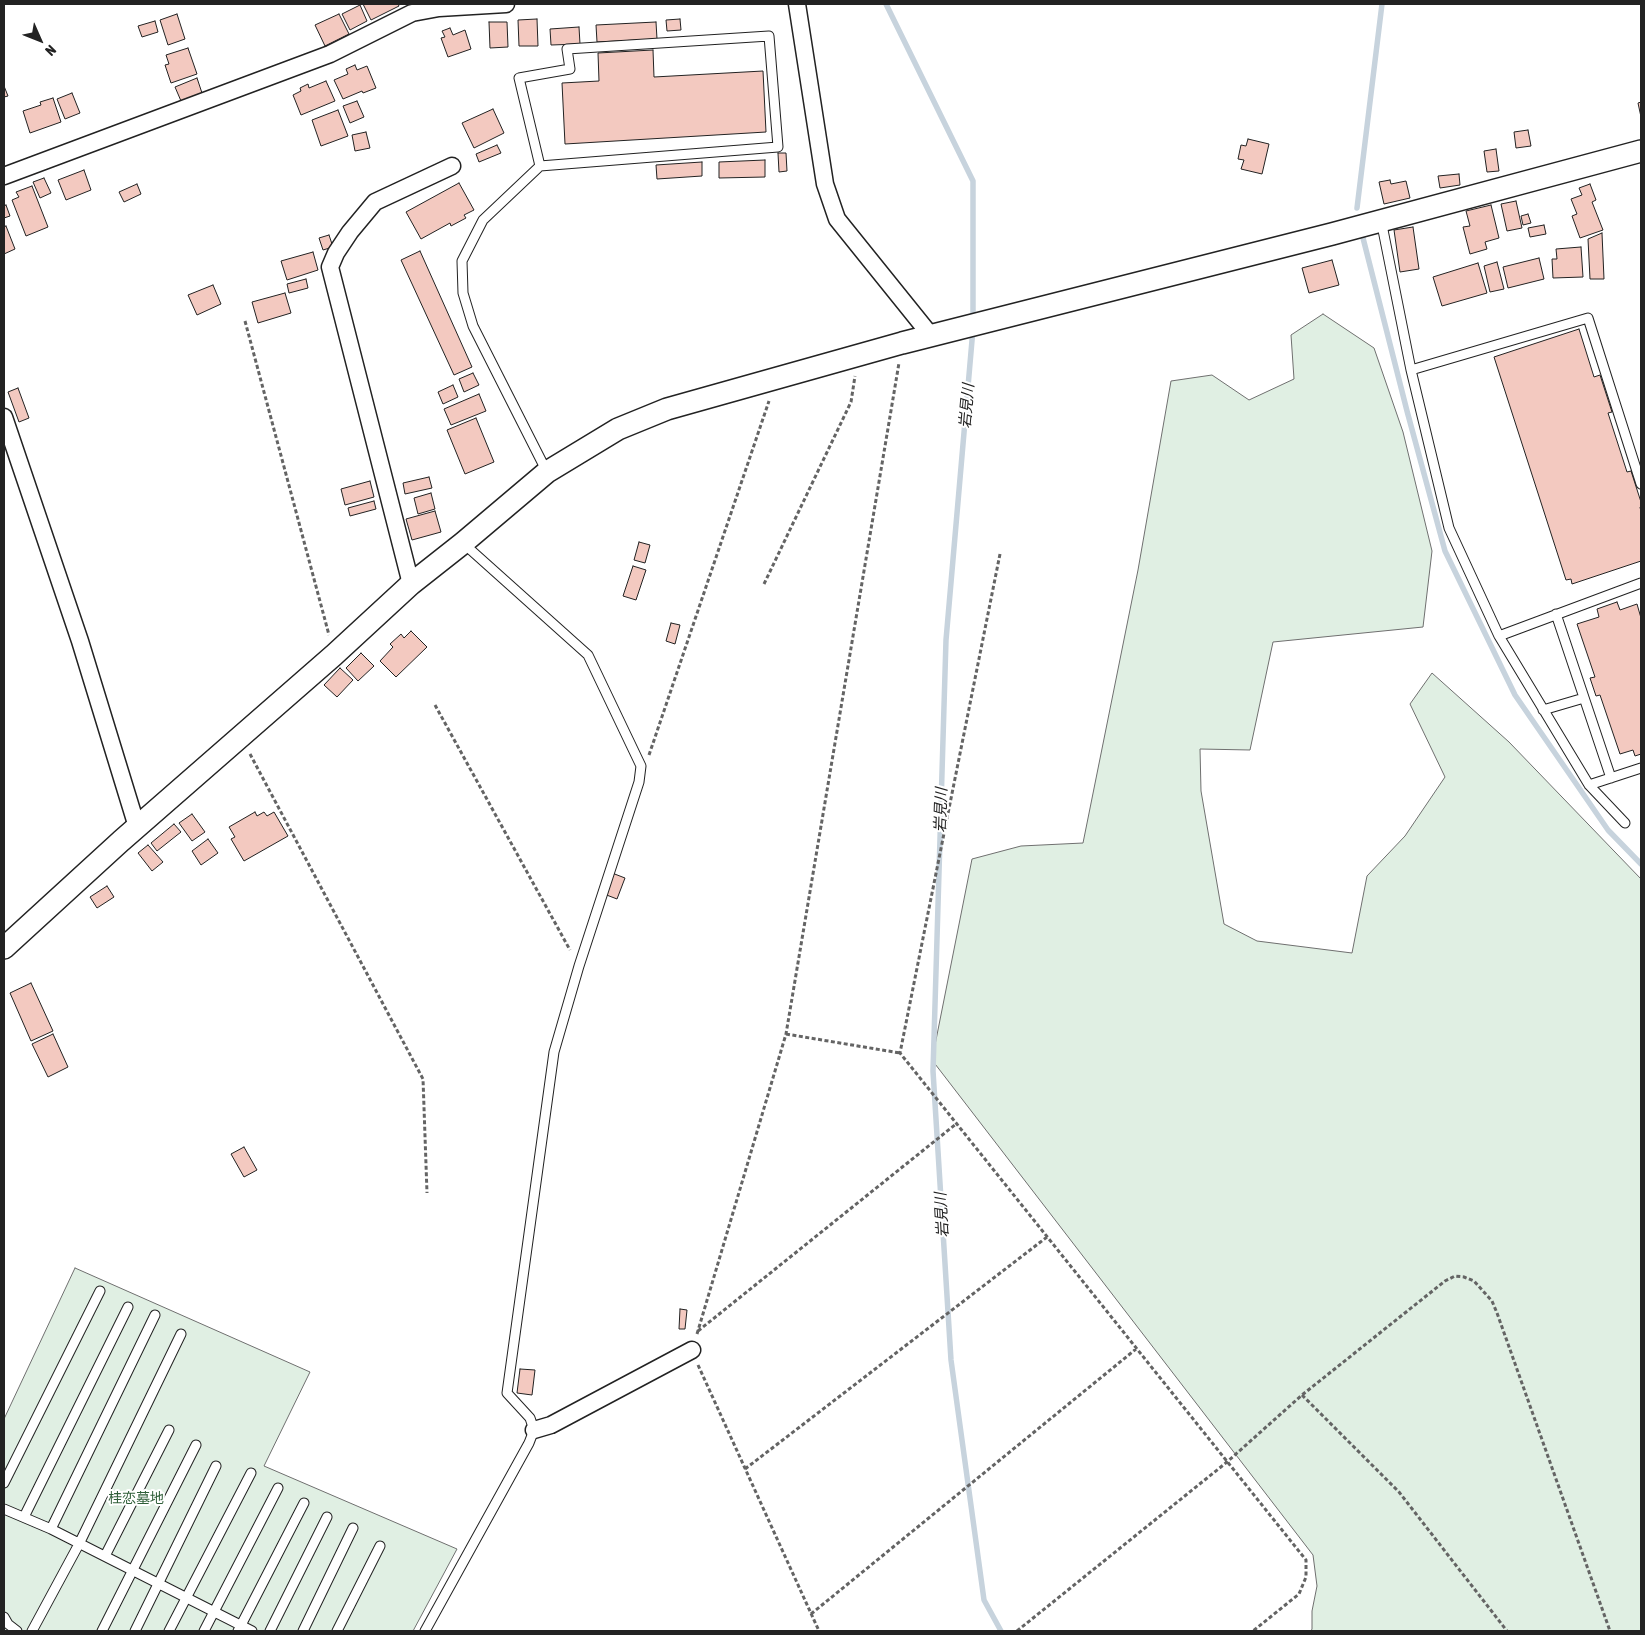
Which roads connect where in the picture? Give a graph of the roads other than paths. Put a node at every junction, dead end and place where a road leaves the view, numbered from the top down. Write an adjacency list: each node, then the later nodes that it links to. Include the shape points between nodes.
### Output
1 (506, 4): 6 (street, via 412,12 330,54)
2 (797, 4): 8 (street, via 825,184 837,219)
3 (1641, 150): 7 (street)
4 (452, 166): 15 (street, via 375,202 350,232 330,267)
5 (540, 166): 5 (lane, via 519,78 570,69 567,50 769,36 778,147); 11 (lane, via 483,220 462,260 463,293 473,326)
6 (4, 176)
7 (1381, 220): 8 (street); 9 (lane)
8 (932, 337): 11 (street, via 667,409 618,428)
9 (1411, 370): 12 (lane, via 1588,318); 17 (lane, via 1449,528)
10 (4, 417): 24 (street, via 80,641)
11 (547, 472): 13 (street)
12 (1641, 484)
13 (463, 543): 15 (street); 32 (lane, via 588,655 641,766 639,782 554,1052 507,1393 530,1418)
14 (1641, 583): 16 (lane)
15 (411, 584): 24 (street)
16 (1556, 614): 17 (lane); 18 (lane)
17 (1499, 636): 19 (lane)
18 (1584, 698): 19 (lane); 21 (lane)
19 (1544, 710): 22 (lane)
20 (1641, 768): 21 (lane)
21 (1611, 778): 22 (lane)
22 (1590, 785): 23 (lane)
23 (1624, 823)
24 (137, 827): 25 (street)
25 (4, 948)
26 (100, 1291): 36 (lane)
27 (128, 1306): 40 (lane)
28 (155, 1315): 43 (lane)
29 (182, 1334): 44 (lane)
30 (692, 1350): 32 (street, via 551,1425)
31 (169, 1430): 46 (lane)
32 (534, 1430): 63 (lane)
33 (196, 1445): 47 (lane)
34 (216, 1466): 48 (lane)
35 (251, 1473): 49 (lane)
36 (4, 1483)
37 (278, 1488): 50 (lane)
38 (304, 1502): 52 (lane)
39 (4, 1509): 40 (lane)
40 (24, 1517): 43 (lane)
41 (327, 1517): 60 (lane)
42 (353, 1528): 61 (lane)
43 (51, 1529): 44 (lane)
44 (79, 1544): 46 (lane); 54 (lane)
45 (380, 1546): 62 (lane)
46 (105, 1556): 47 (lane)
47 (133, 1571): 48 (lane); 55 (lane)
48 (159, 1584): 49 (lane); 56 (lane)
49 (186, 1597): 50 (lane); 57 (lane)
50 (214, 1612): 52 (lane); 58 (lane)
51 (4, 1617): 53 (lane)
52 (239, 1628): 59 (lane)
53 (17, 1631)
54 (32, 1631)
55 (102, 1631)
56 (135, 1631)
57 (168, 1631)
58 (204, 1631)
59 (252, 1631)
60 (270, 1631)
61 (304, 1631)
62 (337, 1631)
63 (425, 1631)

